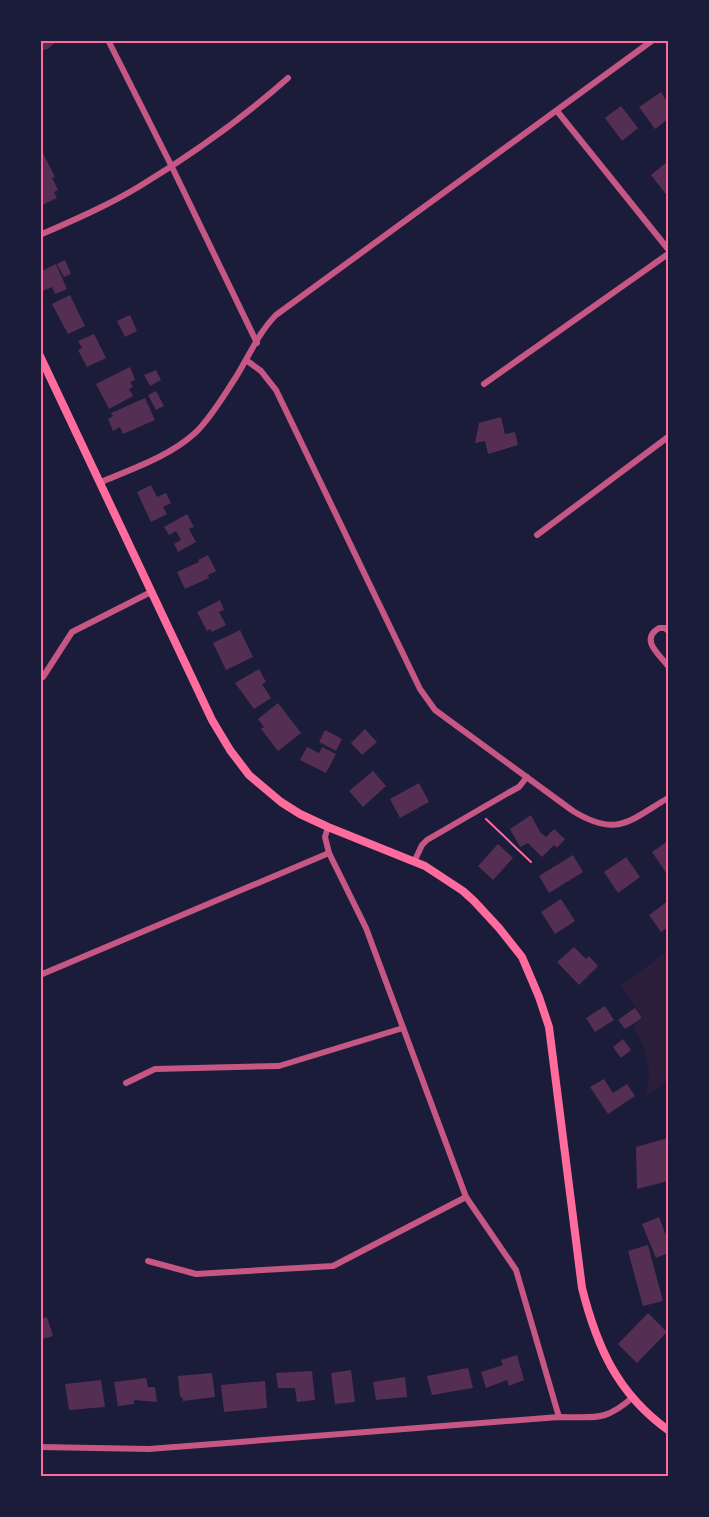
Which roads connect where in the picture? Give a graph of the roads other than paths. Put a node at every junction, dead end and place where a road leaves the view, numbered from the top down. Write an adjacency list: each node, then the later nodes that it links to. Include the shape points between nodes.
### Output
1 (108, 40): 5 (street)
2 (653, 40): 4 (street)
3 (288, 78): 5 (street)
4 (557, 111): 7 (street); 9 (street, via 302,294 265,326)
5 (171, 165): 6 (street, via 138,187); 9 (street)
6 (40, 235)
7 (669, 249)
8 (669, 254): 12 (street)
9 (257, 343): 11 (street)
10 (40, 356): 14 (main road)
11 (246, 360): 14 (street, via 197,431 166,452); 20 (street, via 276,390 428,701)
12 (484, 384)
13 (669, 437): 15 (street)
14 (101, 482): 16 (main road)
15 (537, 535)
16 (151, 592): 19 (street, via 72,632); 22 (main road, via 212,720 238,761 281,802)
17 (669, 631): 18 (street, via 659,628 650,642)
18 (668, 664)
19 (40, 678)
20 (527, 777): 21 (street, via 602,825 629,821); 24 (street, via 519,787 422,845)
21 (669, 798)
22 (328, 827): 23 (street, via 325,837); 24 (main road)
23 (329, 853): 25 (street); 26 (street, via 366,928)
24 (414, 861): 30 (main road, via 474,901 512,943 531,976 549,1027 554,1055 582,1288 604,1355)
25 (40, 975)
26 (403, 1028): 27 (street, via 279,1066 155,1069); 28 (street)
27 (126, 1083)
28 (466, 1197): 29 (street, via 333,1266 196,1274); 31 (street, via 516,1270)
29 (148, 1261)
30 (633, 1397): 31 (street, via 606,1416); 32 (main road)
31 (560, 1417): 33 (street, via 149,1449)
32 (669, 1430)
33 (40, 1447)

